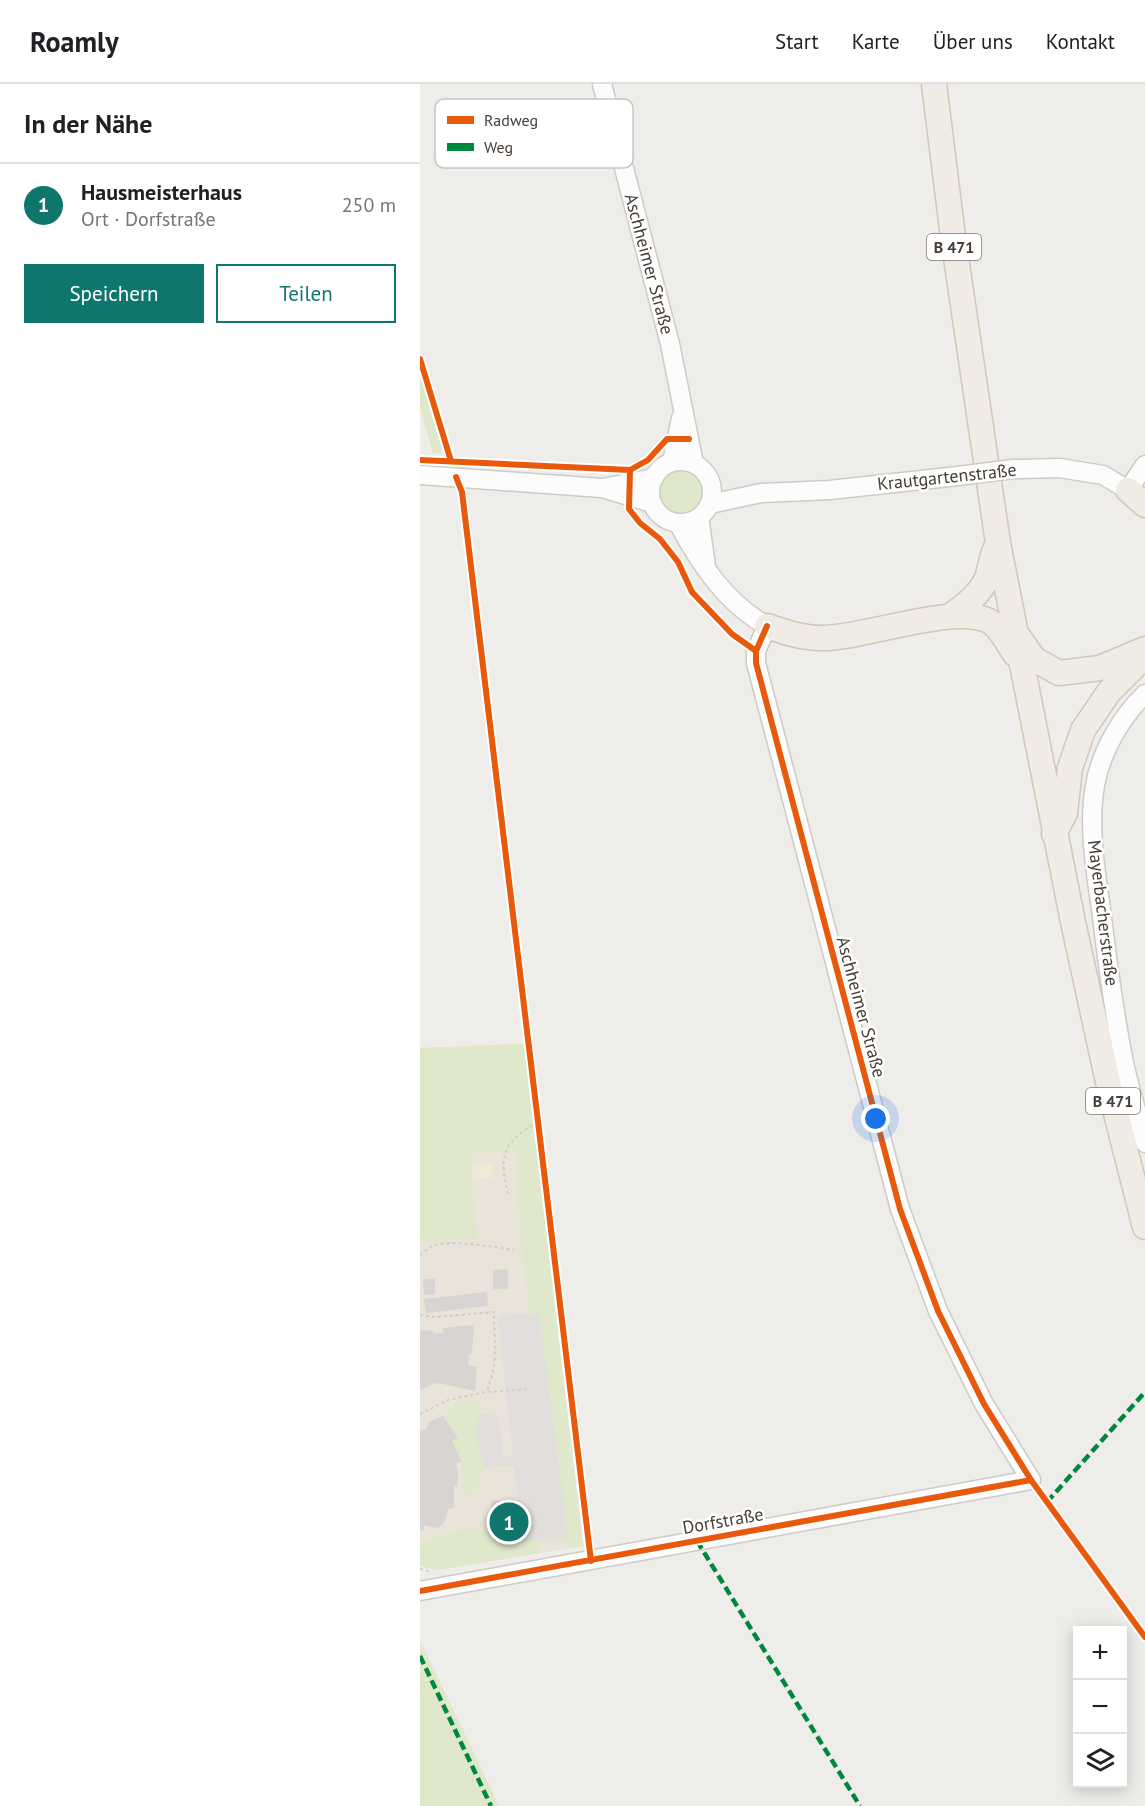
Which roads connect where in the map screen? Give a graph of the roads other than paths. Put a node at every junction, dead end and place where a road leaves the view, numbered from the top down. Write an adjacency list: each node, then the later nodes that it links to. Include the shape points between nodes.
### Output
1 (602, 84): 3 (street, Aschheimer Straße)
2 (934, 84): 18 (main road, B 471)
3 (606, 99)
4 (624, 168): 5 (street, Aschheimer Straße, via 670,344)
5 (682, 410): 6 (street, Aschheimer Straße); 7 (street, Aschheimer Straße)
6 (672, 462): 7 (street); 10 (street)
7 (694, 464): 11 (street, Aschheimer Straße)
8 (1145, 465): 14 (street)
9 (420, 475): 12 (street)
10 (654, 478): 12 (street); 15 (street)
11 (711, 483): 13 (street, Krautgartenstraße); 16 (street, via 712,494)
12 (602, 488): 15 (street)
13 (761, 493): 14 (street, Krautgartenstraße, bridge, via 1060,468 1103,475); 16 (street, Krautgartenstraße)
14 (1136, 498)
15 (652, 503): 17 (street, via 663,517)
16 (704, 511): 17 (street, via 686,523); 19 (street)
17 (678, 523): 19 (street)
18 (998, 543): 20 (main road, B 471, via 980,590); 22 (main road, B 471)
19 (706, 566): 21 (street, via 729,599)
20 (950, 616): 21 (main road, via 823,639); 24 (main road, B 471, via 991,622)
21 (767, 626): 29 (street, Aschheimer Straße, via 756,651 756,663 900,1209 938,1311 984,1404)
22 (1014, 630): 23 (main road, B 471, via 1034,659 1059,674 1100,668); 24 (main road, B 471)
23 (1145, 651): 26 (main road, B 471, via 1109,692 1083,730 1070,768 1065,813)
24 (1021, 663): 26 (main road, B 471)
25 (1145, 694): 27 (street, Mayerbacherstraße, via 1116,730 1106,754 1095,783 1092,822 1108,965 1125,1064)
26 (1054, 834): 28 (main road, B 471, via 1108,1082)
27 (1145, 1143)
28 (1145, 1227)
29 (1031, 1480): 31 (street, Dorfstraße)
30 (420, 1577): 31 (street)
31 (428, 1589)

